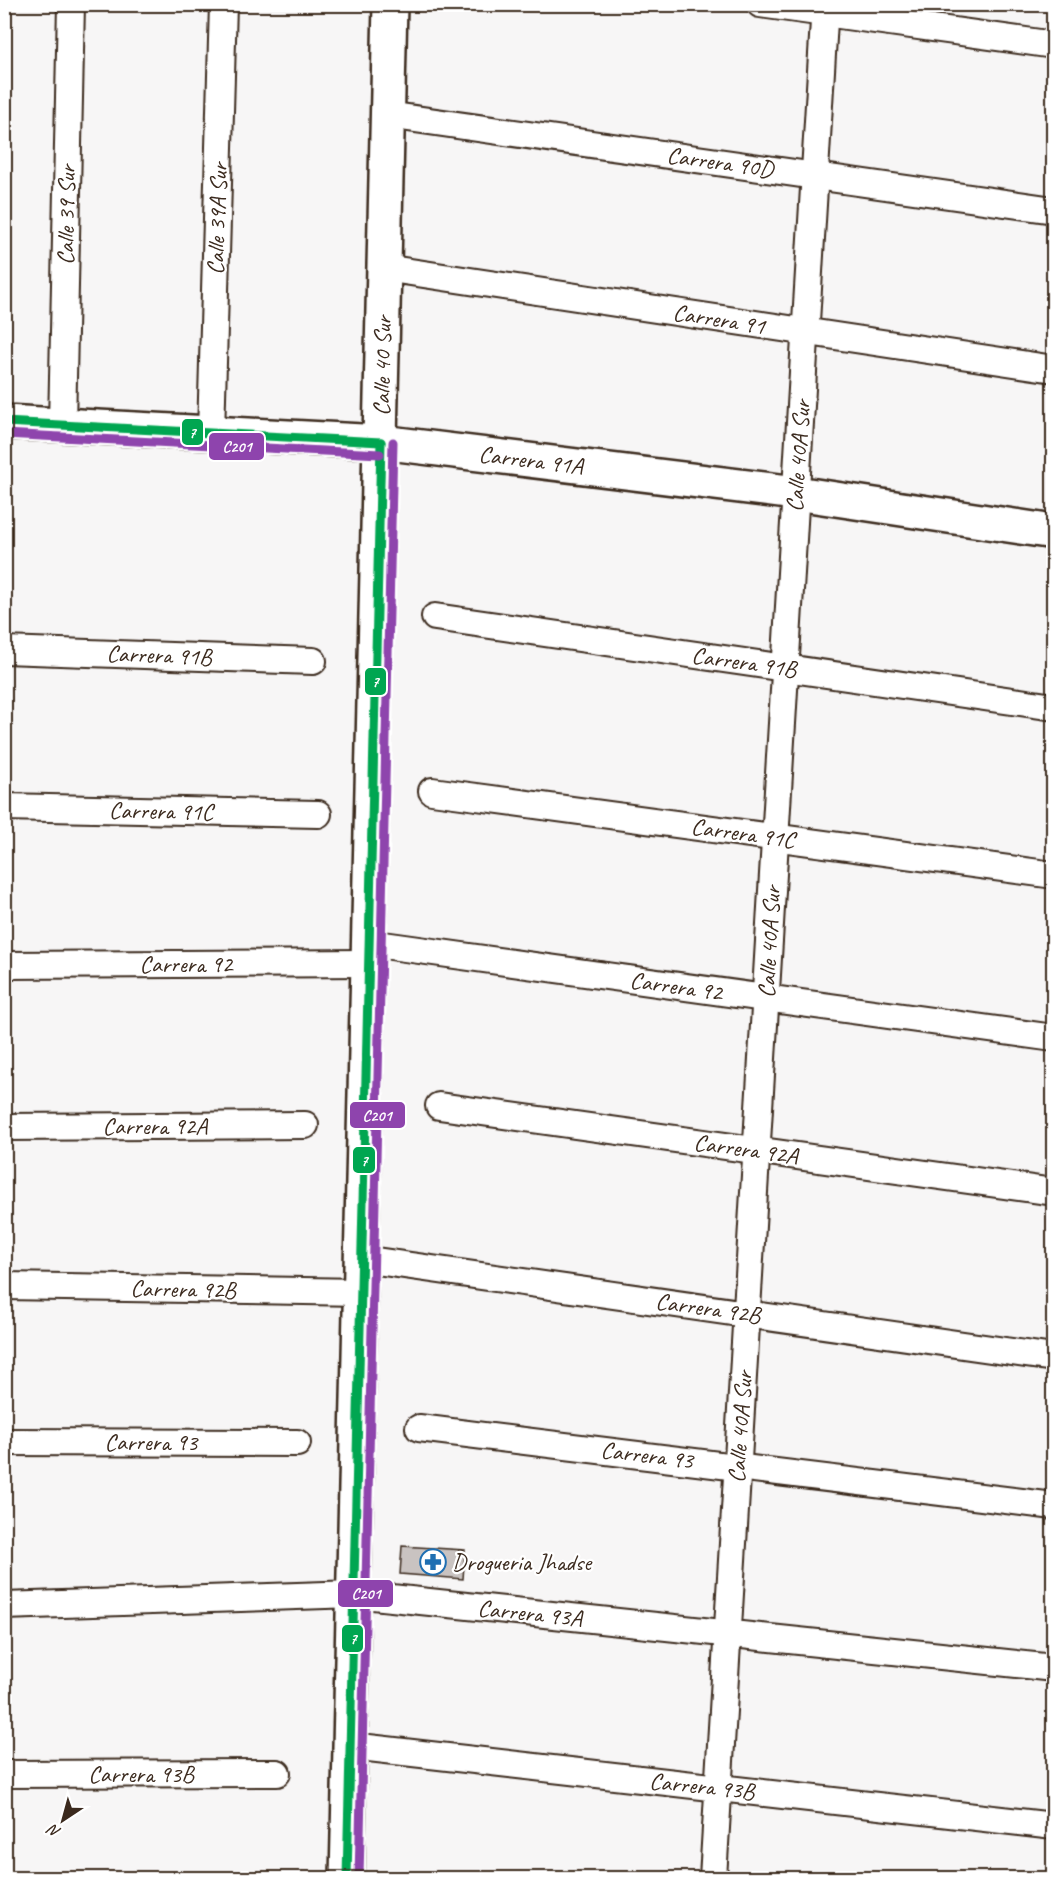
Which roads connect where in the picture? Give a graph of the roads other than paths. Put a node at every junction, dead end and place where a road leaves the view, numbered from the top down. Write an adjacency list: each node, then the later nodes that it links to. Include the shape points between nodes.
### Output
1 (71, 4): 14 (street, Calle 39 Sur)
2 (223, 4): 15 (street, Calle 39A Sur)
3 (390, 4): 7 (street, Calle 40 Sur)
4 (760, 4): 5 (street)
5 (825, 9): 6 (street); 8 (street, Calle 40A Sur)
6 (1053, 45)
7 (387, 115): 8 (street, Carrera 90D); 10 (street, Calle 40 Sur)
8 (815, 176): 9 (street, Carrera 90D); 11 (street, Calle 40A Sur)
9 (1053, 210)
10 (384, 268): 11 (street, Carrera 91); 16 (street, Calle 40 Sur)
11 (806, 332): 12 (street, Carrera 91); 17 (street, Calle 40A Sur)
12 (1053, 369)
13 (4, 422): 14 (street, Carrera 91A)
14 (62, 426): 15 (street, Carrera 91A)
15 (211, 434): 16 (street, Carrera 91A)
16 (381, 442): 17 (street, Carrera 91A); 29 (street, Calle 40 Sur)
17 (796, 493): 18 (street, Carrera 91A); 22 (street, Calle 40A Sur)
18 (1053, 532)
19 (435, 617): 22 (street, Carrera 91B)
20 (4, 650): 21 (street, Carrera 91B)
21 (313, 661)
22 (786, 668): 23 (street, Carrera 91B); 27 (street, Calle 40A Sur)
23 (1053, 707)
24 (432, 790): 27 (street, Carrera 91C)
25 (4, 807): 26 (street, Carrera 91C)
26 (318, 814)
27 (776, 837): 28 (street, Carrera 91C); 31 (street, Calle 40A Sur)
28 (1053, 875)
29 (369, 953): 30 (street, Carrera 92); 31 (street, Carrera 92); 38 (street, Calle 40 Sur)
30 (4, 965)
31 (766, 998): 32 (street, Carrera 92); 36 (street, Calle 40A Sur)
32 (1053, 1038)
33 (439, 1106): 36 (street, Carrera 92A)
34 (305, 1125): 35 (street, Carrera 92A)
35 (4, 1127)
36 (757, 1150): 37 (street, Carrera 92A); 41 (street, Calle 40A Sur)
37 (1053, 1192)
38 (362, 1259): 40 (street, Calle 40 Sur); 41 (street, Carrera 92B)
39 (4, 1286): 40 (street, Carrera 92B)
40 (361, 1292): 48 (street, Calle 40 Sur)
41 (747, 1314): 42 (street, Carrera 92B); 46 (street, Calle 40A Sur)
42 (1053, 1358)
43 (419, 1428): 46 (street, Carrera 93)
44 (4, 1442): 45 (street, Carrera 93)
45 (297, 1443)
46 (738, 1467): 47 (street, Carrera 93); 50 (street, Calle 40A Sur)
47 (1053, 1506)
48 (354, 1594): 49 (street, Carrera 93A); 50 (street, Carrera 93A); 52 (street, Calle 40 Sur)
49 (4, 1606)
50 (728, 1634): 51 (street, Carrera 93A); 55 (street, Calle 40A Sur)
51 (1053, 1668)
52 (351, 1746): 55 (street, Carrera 93B); 57 (street, Calle 40 Sur)
53 (277, 1773): 54 (street, Carrera 93B)
54 (4, 1774)
55 (718, 1788): 56 (street, Carrera 93B); 58 (street, Calle 40A Sur)
56 (1053, 1826)
57 (347, 1878)
58 (713, 1878)

